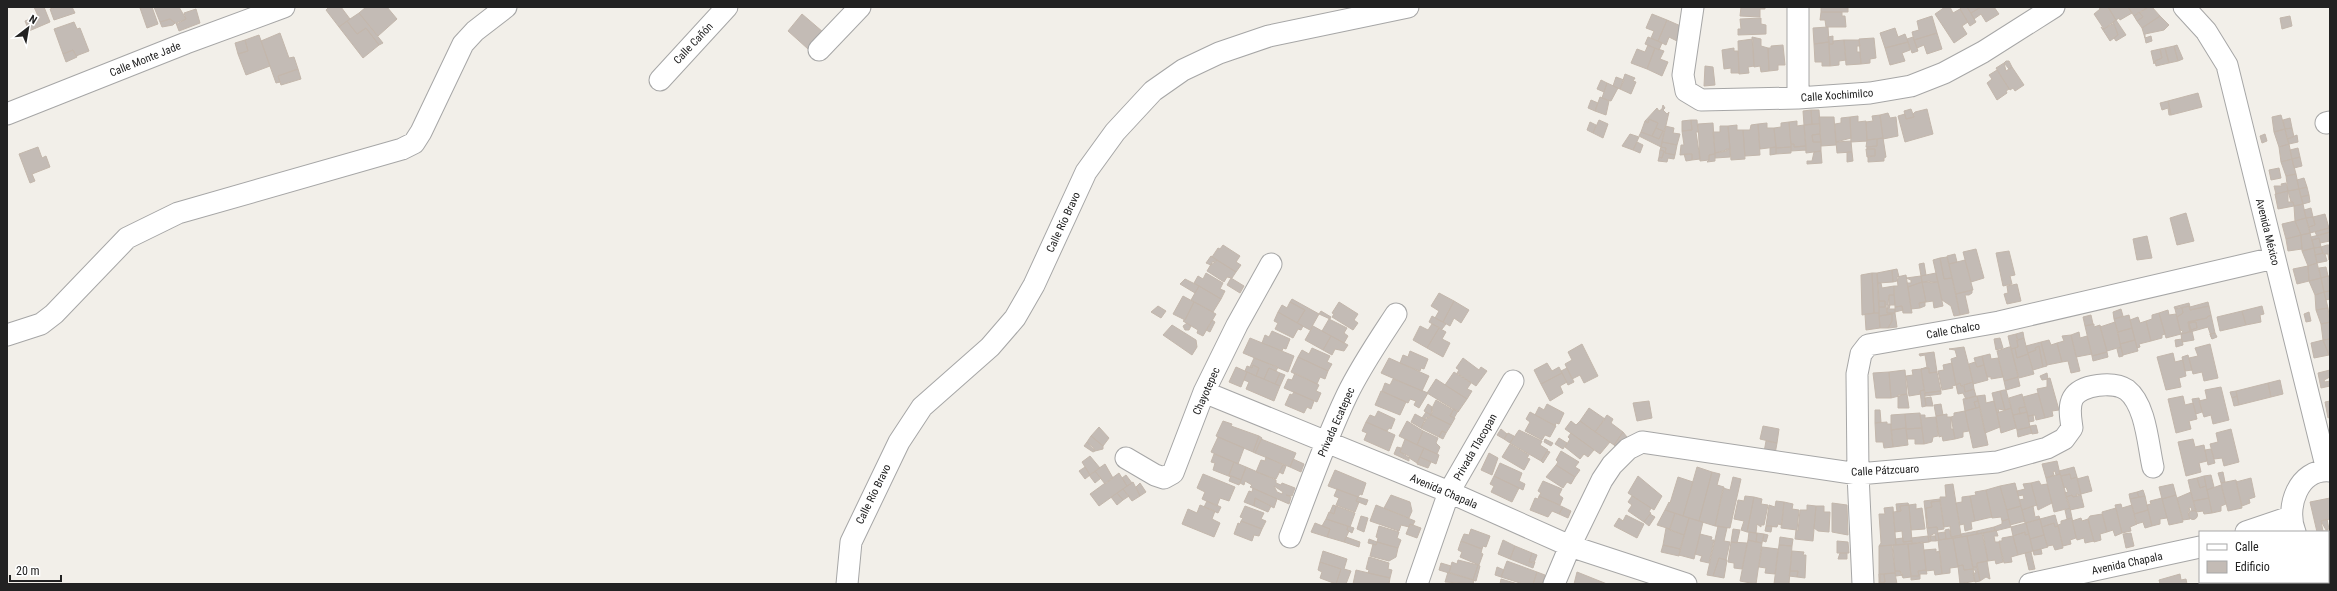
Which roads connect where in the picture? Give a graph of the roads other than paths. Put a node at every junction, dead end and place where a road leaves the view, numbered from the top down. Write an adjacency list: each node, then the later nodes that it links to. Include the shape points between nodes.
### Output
1 (284, 7): 13 (street, Calle Monte Jade, via 186,42)
2 (506, 7): 17 (street, via 475,31 463,44 414,143 402,149 159,220 127,238 54,314 41,324)
3 (727, 7): 11 (street, Calle Cañón)
4 (860, 7): 10 (street)
5 (1408, 7): 31 (street, Calle Río Bravo, via 1269,36 1183,70 1148,96 1115,132 1086,172 1034,285 1015,318 990,347 922,407 899,442 850,542)
6 (1692, 7): 12 (street, Calle Xochimilco, via 1683,76 1686,91 1701,100)
7 (1798, 7): 12 (street)
8 (2184, 7): 14 (street, Avenida México, via 2206,30 2227,65)
9 (2041, 10): 12 (street, Calle Xochimilco, via 1944,73 1912,86 1870,94)
10 (819, 50)
11 (660, 80)
12 (1798, 98)
13 (7, 114)
14 (2274, 258): 23 (street, Avenida México); 24 (street, Calle Chalco, via 1999,322 1868,346 1861,354 1857,374)
15 (1271, 264): 19 (street, Chayotepec)
16 (1396, 314): 20 (street, Privada Ecatepec, via 1357,376)
17 (7, 336)
18 (1513, 381): 25 (street, Privada Tlacopan)
19 (1204, 392): 20 (street, Avenida Chapala); 21 (street, Chayotepec, via 1173,473 1164,478)
20 (1325, 443): 25 (street, Avenida Chapala); 28 (street, Privada Ecatepec)
21 (1126, 458)
22 (2153, 467): 24 (street, Calle Pátzcuaro, via 2142,411 2126,390 2111,385 2084,389 2073,398 2070,411 2072,428 2064,439 2047,448 1997,462)
23 (2328, 470): 26 (street, via 2313,475 2300,485 2292,500)
24 (1858, 474): 29 (street, Calle Pátzcuaro, via 1642,442 1628,449 1612,465); 35 (street, Calle Chalco)
25 (1449, 492): 29 (street, Avenida Chapala); 32 (street, Privada Tlacopan)
26 (2292, 524): 27 (street)
27 (2252, 531)
28 (1290, 537)
29 (1570, 546): 33 (street, Calle Pátzcuaro); 34 (street, Avenida Chapala)
30 (2199, 547): 36 (street, Avenida Chapala)
31 (847, 584)
32 (1417, 584)
33 (1554, 584)
34 (1686, 584)
35 (1863, 584)
36 (2030, 584)

